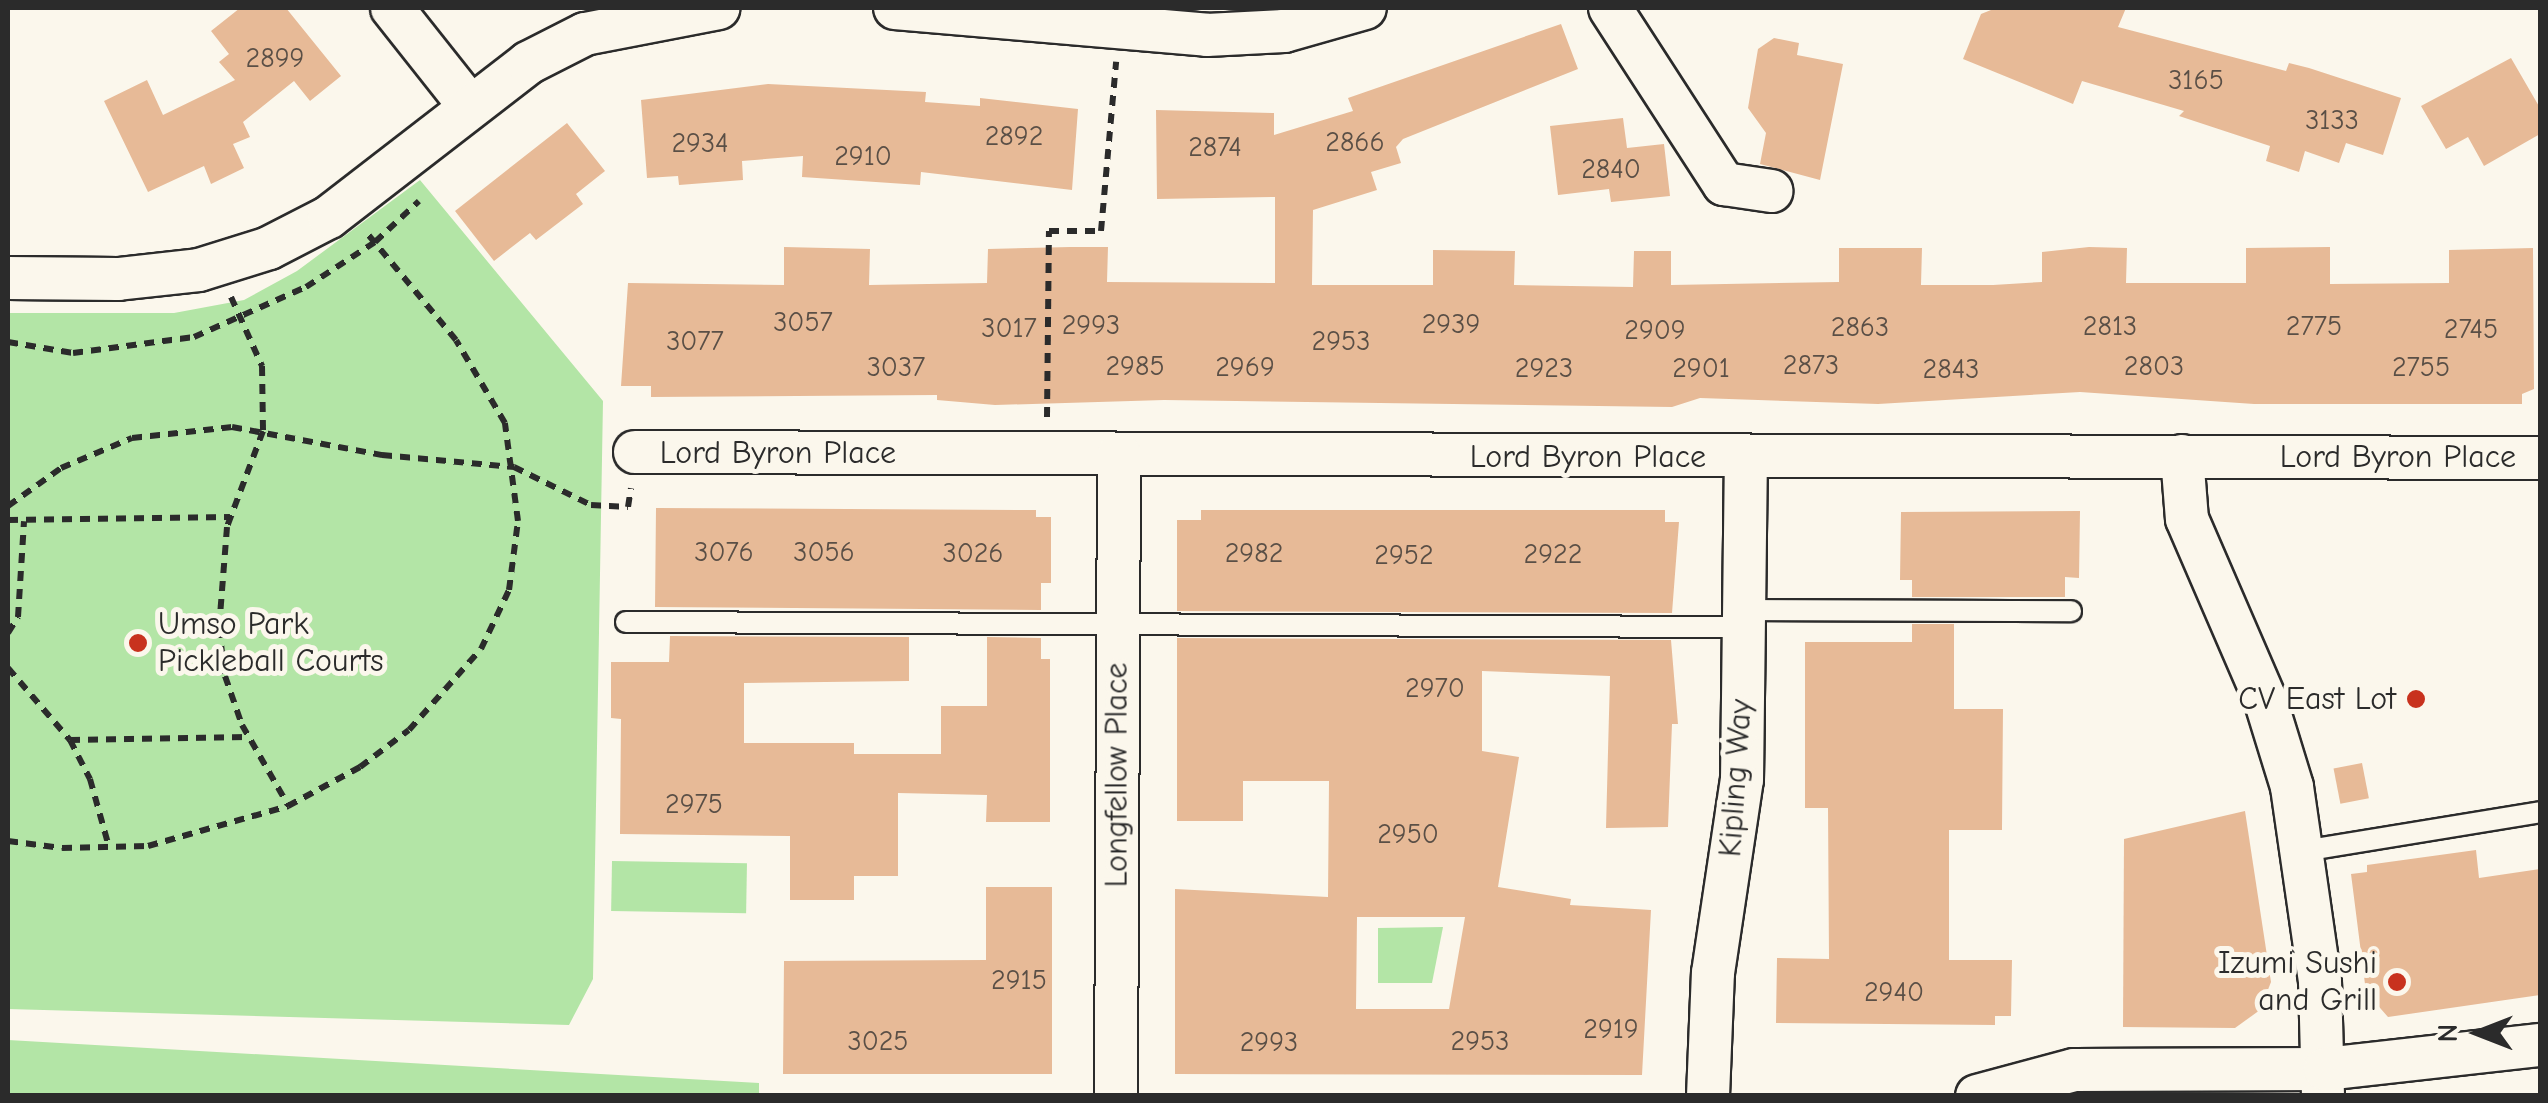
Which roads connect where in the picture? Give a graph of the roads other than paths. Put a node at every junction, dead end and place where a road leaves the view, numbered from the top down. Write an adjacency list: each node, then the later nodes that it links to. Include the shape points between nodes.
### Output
1 (392, 8): 6 (street)
2 (719, 8): 6 (street, via 585,34 528,63)
3 (895, 8): 4 (street, via 1118,29 1264,32 1320,24)
4 (1365, 8)
5 (1610, 8): 7 (street, via 1724,184)
6 (469, 105): 8 (street, via 344,205 269,248 213,266 118,278)
7 (1771, 191)
8 (8, 278)
9 (636, 452): 10 (street, Lord Byron Place)
10 (1119, 454): 12 (street, Lord Byron Place); 17 (street, Longfellow Place)
11 (2182, 456): 12 (street, Lord Byron Place); 13 (street, Lord Byron Place); 19 (street, via 2184,509 2265,700)
12 (1746, 458): 15 (street, Kipling Way)
13 (2540, 458)
14 (2071, 611): 15 (lane)
15 (1744, 618): 17 (lane); 23 (street, Kipling Way, via 1741,800 1713,973)
16 (626, 622): 17 (lane)
17 (1118, 626): 22 (street, Longfellow Place)
18 (2540, 812): 19 (lane)
19 (2304, 851): 21 (street)
20 (2540, 1045): 21 (street)
21 (2324, 1082): 24 (street, via 2074,1070)
22 (1116, 1096)
23 (1708, 1096)
24 (1976, 1096)

